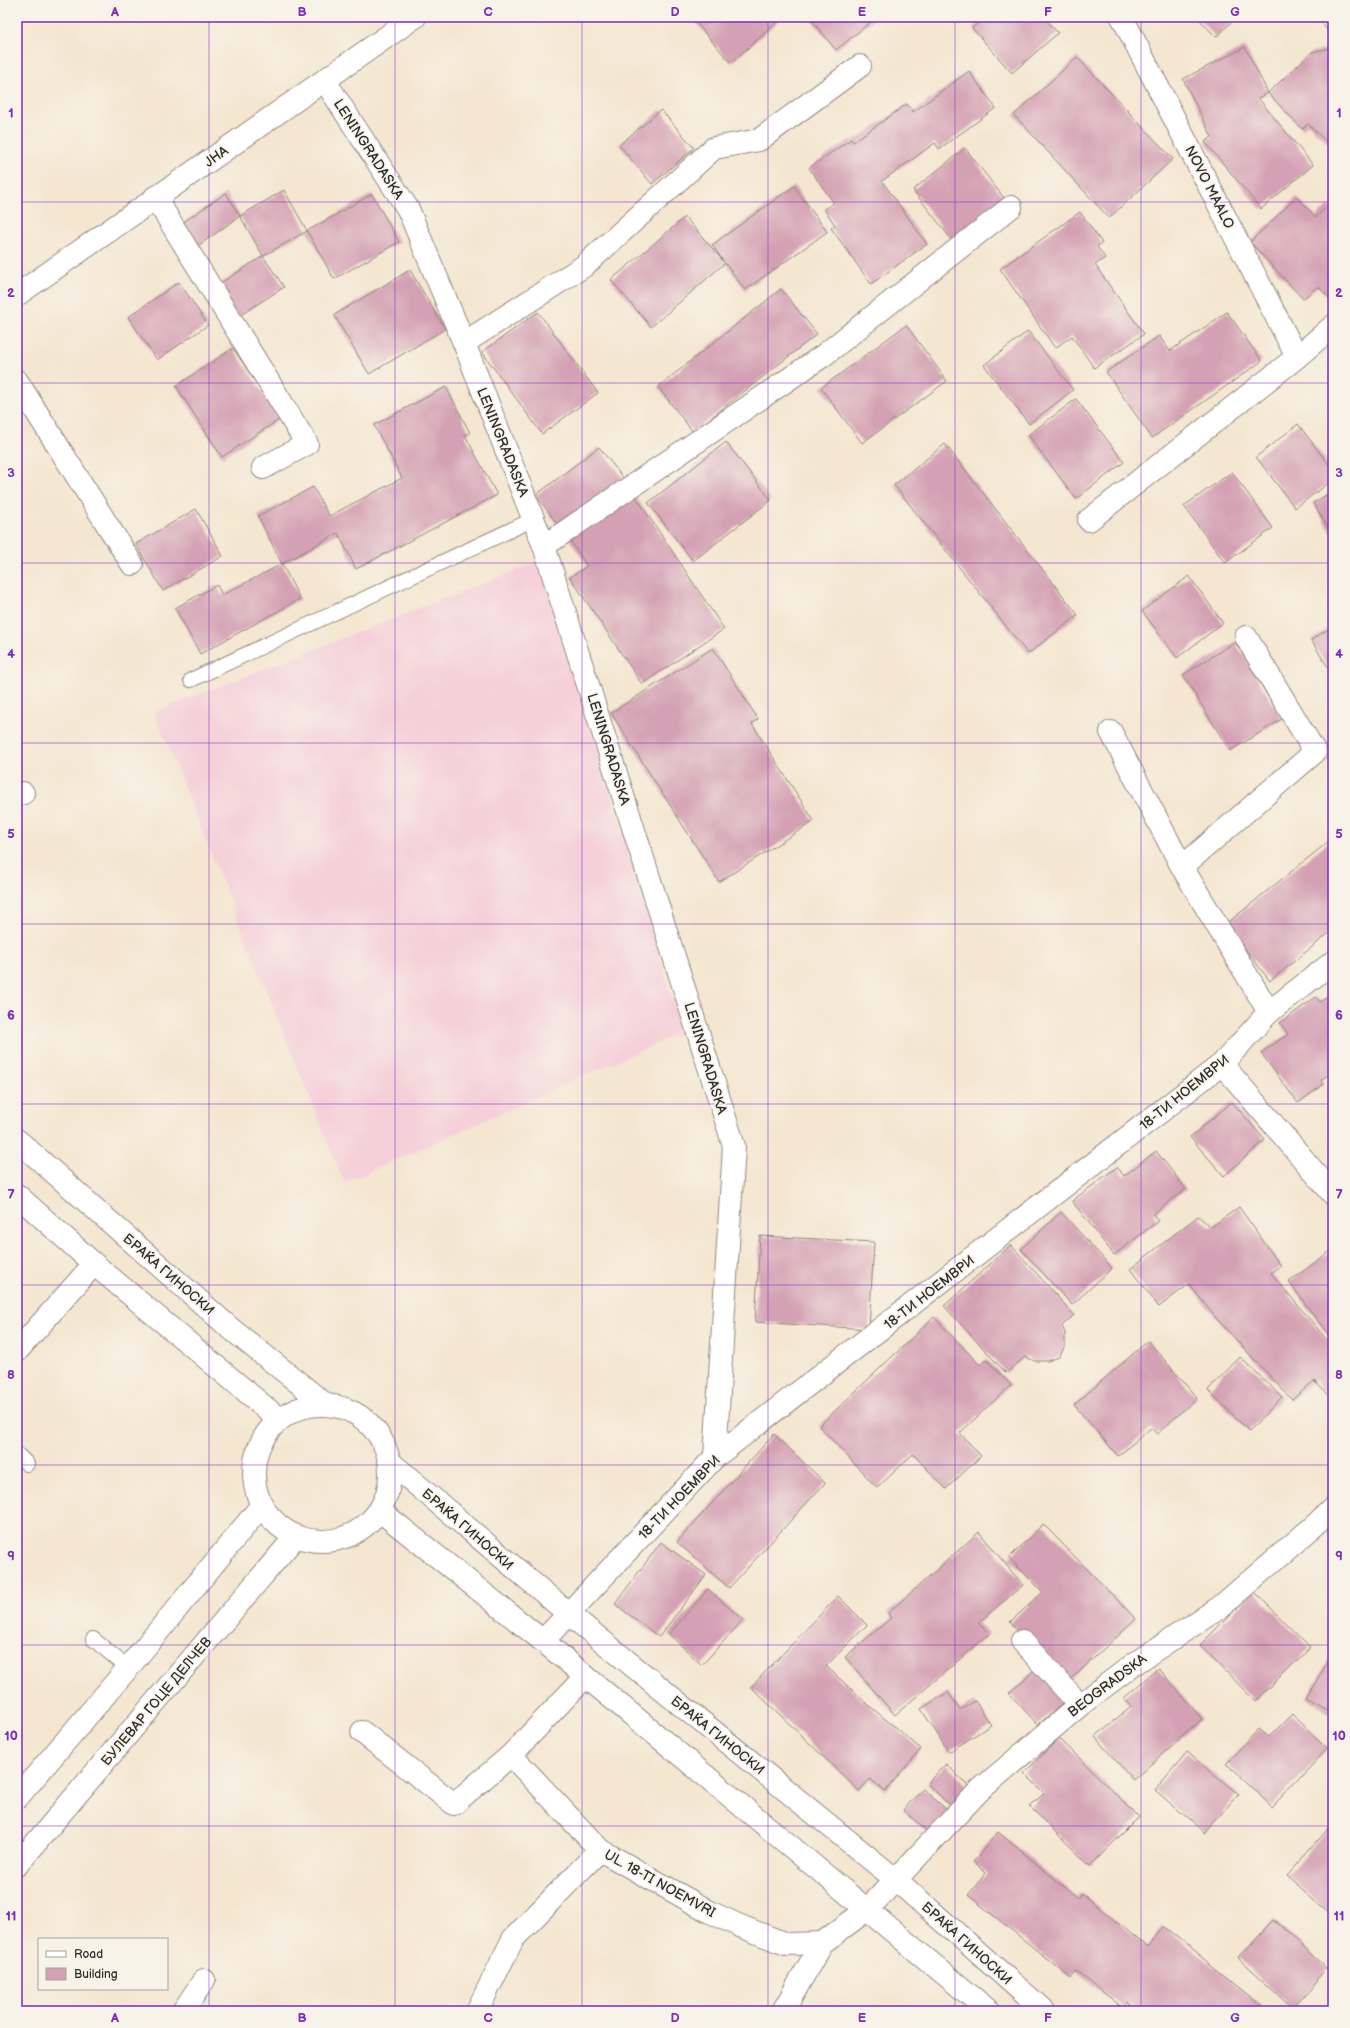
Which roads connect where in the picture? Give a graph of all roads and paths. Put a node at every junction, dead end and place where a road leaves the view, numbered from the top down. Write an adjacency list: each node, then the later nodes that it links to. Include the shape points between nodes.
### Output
1 (415, 17): 4 (street, ЈНА)
2 (1122, 17): 10 (street, NOVO MAALO)
3 (860, 66): 9 (street, via 758,140 714,148 584,266)
4 (326, 80): 5 (street, ЈНА); 9 (street, LENINGRADASKA, via 408,210)
5 (155, 198): 7 (street, ЈНА); 12 (street, via 307,444)
6 (1011, 207): 15 (street, via 824,355)
7 (17, 295)
8 (1333, 326): 10 (street)
9 (464, 343): 13 (street, LENINGRADASKA)
10 (1297, 357): 14 (street)
11 (17, 381): 16 (street)
12 (263, 468)
13 (534, 519): 15 (street, LENINGRADASKA); 18 (lane)
14 (1089, 520)
15 (544, 546): 31 (street, LENINGRADASKA, via 734,1146)
16 (132, 564)
17 (1246, 637): 20 (street, via 1315,752)
18 (191, 680)
19 (1111, 732): 20 (street)
20 (1182, 867): 22 (street)
21 (1333, 962): 22 (street, 18-ТИ НОЕМВРИ)
22 (1269, 1012): 23 (street, 18-ТИ НОЕМВРИ)
23 (1222, 1064): 25 (street); 31 (street, 18-ТИ НОЕМВРИ)
24 (17, 1140): 29 (street, БРАЌА ГИНОСКИ, via 230,1328)
25 (1333, 1194)
26 (17, 1196): 27 (street)
27 (94, 1264): 28 (street); 30 (street)
28 (17, 1351)
29 (325, 1404): 30 (street, БРАЌА ГИНОСКИ, via 308,1405 293,1410); 32 (street, БРАЌА ГИНОСКИ, via 348,1409 367,1421 382,1439)
30 (279, 1419): 33 (street, БРАЌА ГИНОСКИ, via 263,1437 254,1459 254,1483)
31 (715, 1458): 37 (street, 18-ТИ НОЕМВРИ)
32 (390, 1462): 35 (street, БРАЌА ГИНОСКИ, via 387,1495); 37 (street, БРАЌА ГИНОСКИ)
33 (262, 1506): 36 (street, БРАЌА ГИНОСКИ, via 276,1524); 41 (street)
34 (1333, 1508): 43 (street, BEOGRADSKA, via 1220,1607 1134,1664)
35 (379, 1510): 36 (street, БРАЌА ГИНОСКИ, via 363,1527 342,1538 319,1541); 39 (street)
36 (296, 1536): 48 (street, БУЛЕВАР ГОЦЕ ДЕЛЧЕВ)
37 (569, 1614): 39 (street, 18-ТИ НОЕМВРИ); 49 (street, БРАЌА ГИНОСКИ)
38 (93, 1639): 41 (lane)
39 (543, 1641): 42 (street)
40 (1022, 1641): 43 (street)
41 (128, 1668): 46 (street)
42 (585, 1677): 45 (street); 50 (street)
43 (1080, 1705): 49 (street, BEOGRADSKA, via 980,1790)
44 (362, 1732): 45 (street, via 454,1804)
45 (511, 1755): 47 (street)
46 (17, 1798)
47 (600, 1850): 51 (street, UL. 18-TI NOEMVRI, via 710,1912 740,1926 786,1944); 54 (street, UL. 18-TI NOEMVRI, via 514,1939)
48 (17, 1865)
49 (895, 1879): 50 (street); 57 (street, БРАЌА ГИНОСКИ)
50 (868, 1909): 51 (street); 56 (street)
51 (822, 1943): 55 (street)
52 (204, 1980): 53 (street)
53 (183, 2011)
54 (477, 2011)
55 (783, 2011)
56 (989, 2011)
57 (1044, 2011)

